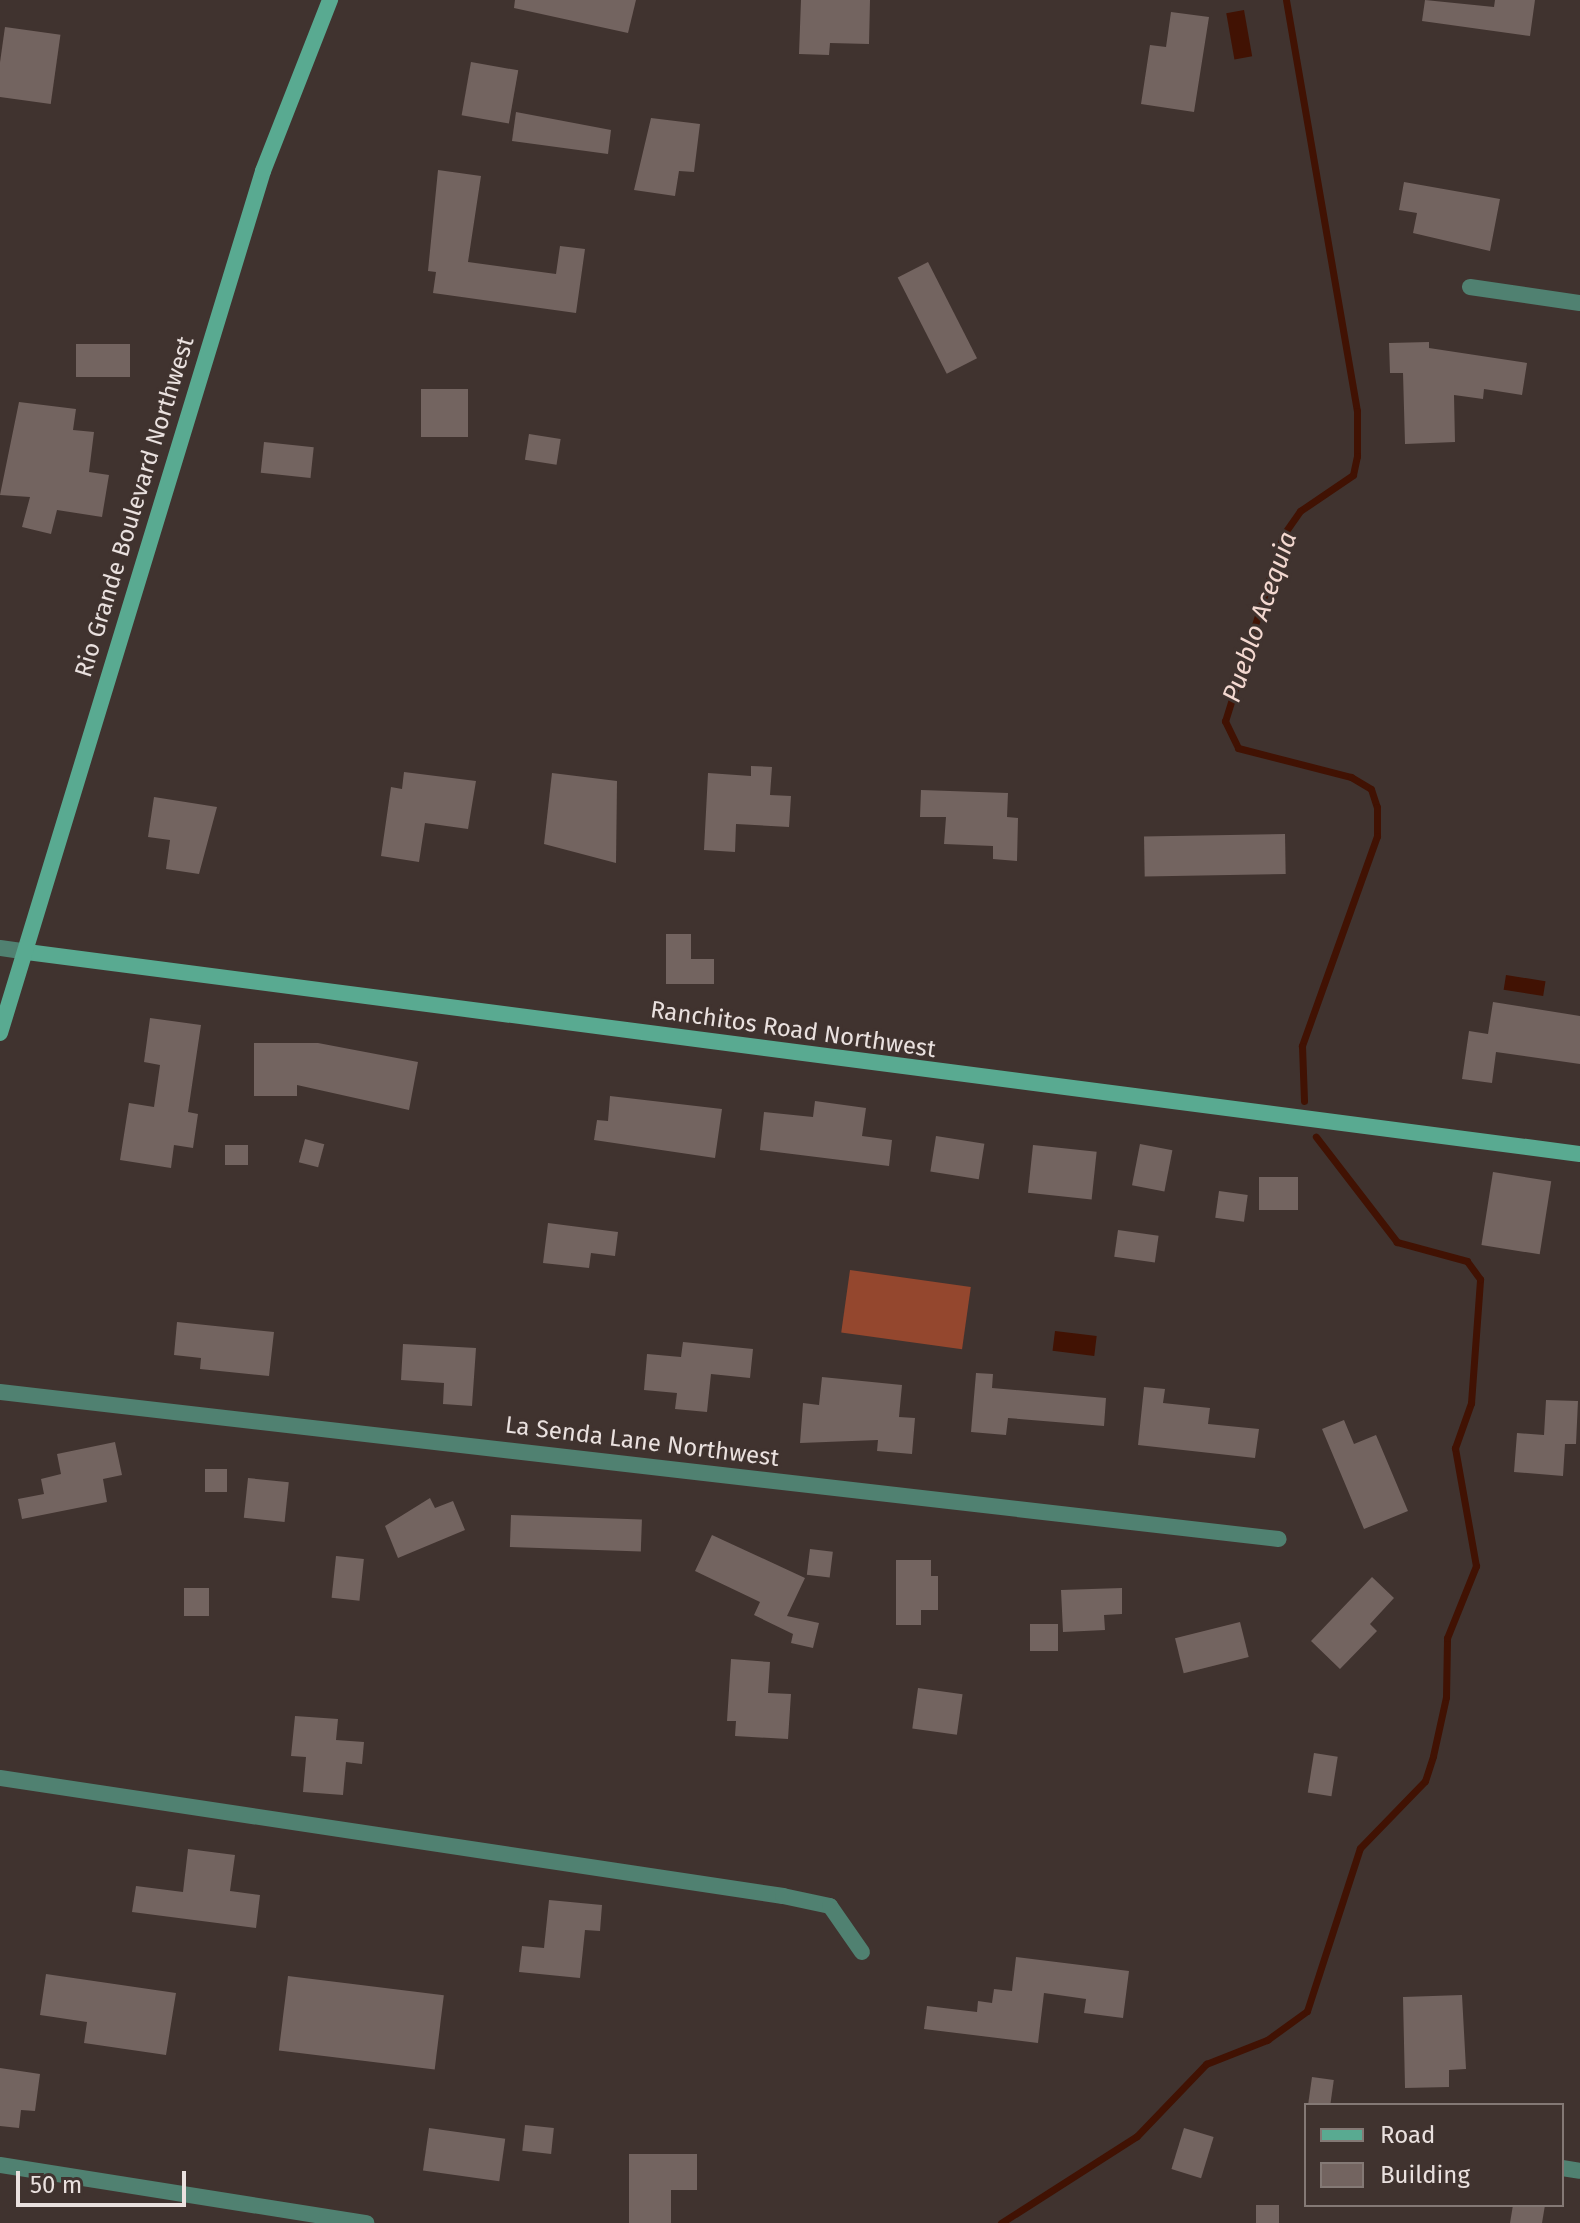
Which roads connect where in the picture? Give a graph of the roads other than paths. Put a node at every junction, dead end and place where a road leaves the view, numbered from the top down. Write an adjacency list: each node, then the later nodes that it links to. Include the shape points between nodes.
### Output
1 (330, 0): 5 (street, Rio Grande Boulevard Northwest, via 263,171)
2 (1470, 287): 3 (street)
3 (1580, 303)
4 (0, 948): 5 (street, Ranchitos Road Northwest)
5 (27, 952): 6 (street, Rio Grande Boulevard Northwest); 7 (street, Ranchitos Road Northwest)
6 (0, 1033)
7 (1580, 1154)
8 (0, 1392): 9 (street, La Senda Lane Northwest)
9 (1279, 1539)
10 (0, 1778): 11 (street, via 795,1898 830,1906)
11 (862, 1952)
12 (0, 2165): 13 (street)
13 (366, 2223)

